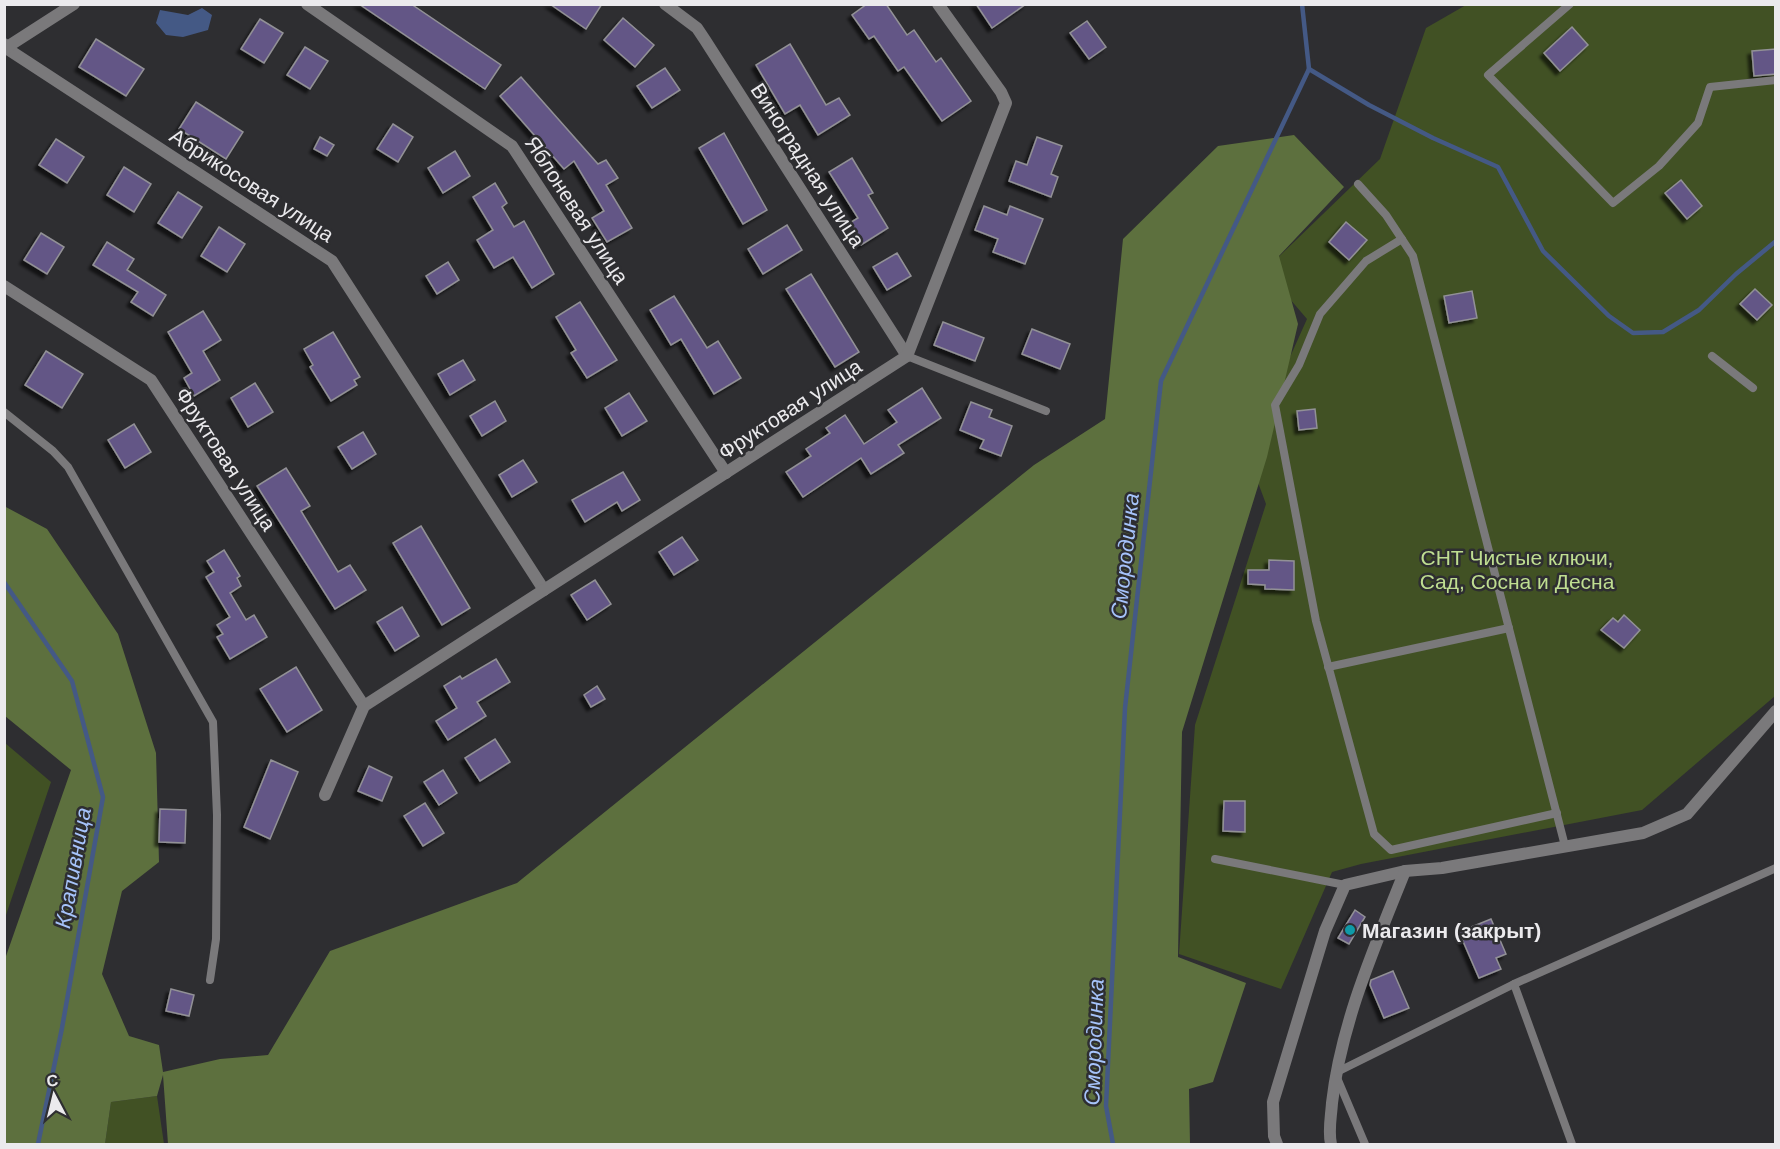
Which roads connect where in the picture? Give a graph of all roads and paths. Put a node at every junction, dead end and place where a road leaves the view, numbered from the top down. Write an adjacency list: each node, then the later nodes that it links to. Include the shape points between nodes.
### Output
1 (74, 4): 6 (street)
2 (307, 4): 16 (street, Яблоневая улица, via 512,146)
3 (665, 4): 11 (street, Виноградная улица, via 697,28)
4 (938, 4): 11 (street, via 1006,103)
5 (1570, 4): 7 (lane, via 1488,75 1613,203 1659,166 1698,123 1710,87)
6 (5, 47): 17 (street, Абрикосовая улица, via 332,261)
7 (1776, 80)
8 (1358, 184): 9 (lane)
9 (1402, 239): 18 (lane, via 1413,256); 19 (lane, via 1366,261 1320,314 1299,365 1275,405)
10 (4, 286): 20 (street, Фруктовая улица, via 151,380)
11 (907, 356): 14 (lane); 16 (street, Фруктовая улица)
12 (1712, 356): 13 (lane)
13 (1753, 388)
14 (1046, 411)
15 (4, 412): 29 (lane, via 68,467 213,722 216,928)
16 (726, 473): 17 (street, Фруктовая улица)
17 (544, 590): 20 (street, Фруктовая улица)
18 (1509, 628): 19 (lane); 23 (lane)
19 (1328, 667): 23 (lane, via 1374,834 1391,850)
20 (364, 706): 22 (street)
21 (1776, 711): 24 (street, via 1688,814 1643,833)
22 (325, 795)
23 (1557, 813): 24 (lane)
24 (1565, 846): 27 (street)
25 (1215, 859): 28 (lane)
26 (1776, 868): 30 (lane)
27 (1405, 871): 28 (street); 31 (street, via 1366,970)
28 (1346, 885): 32 (street, via 1325,931 1273,1102)
29 (210, 980)
30 (1514, 984): 31 (lane); 35 (lane)
31 (1335, 1073): 33 (street, via 1329,1133); 34 (lane)
32 (1276, 1144)
33 (1332, 1144)
34 (1365, 1144)
35 (1572, 1144)

